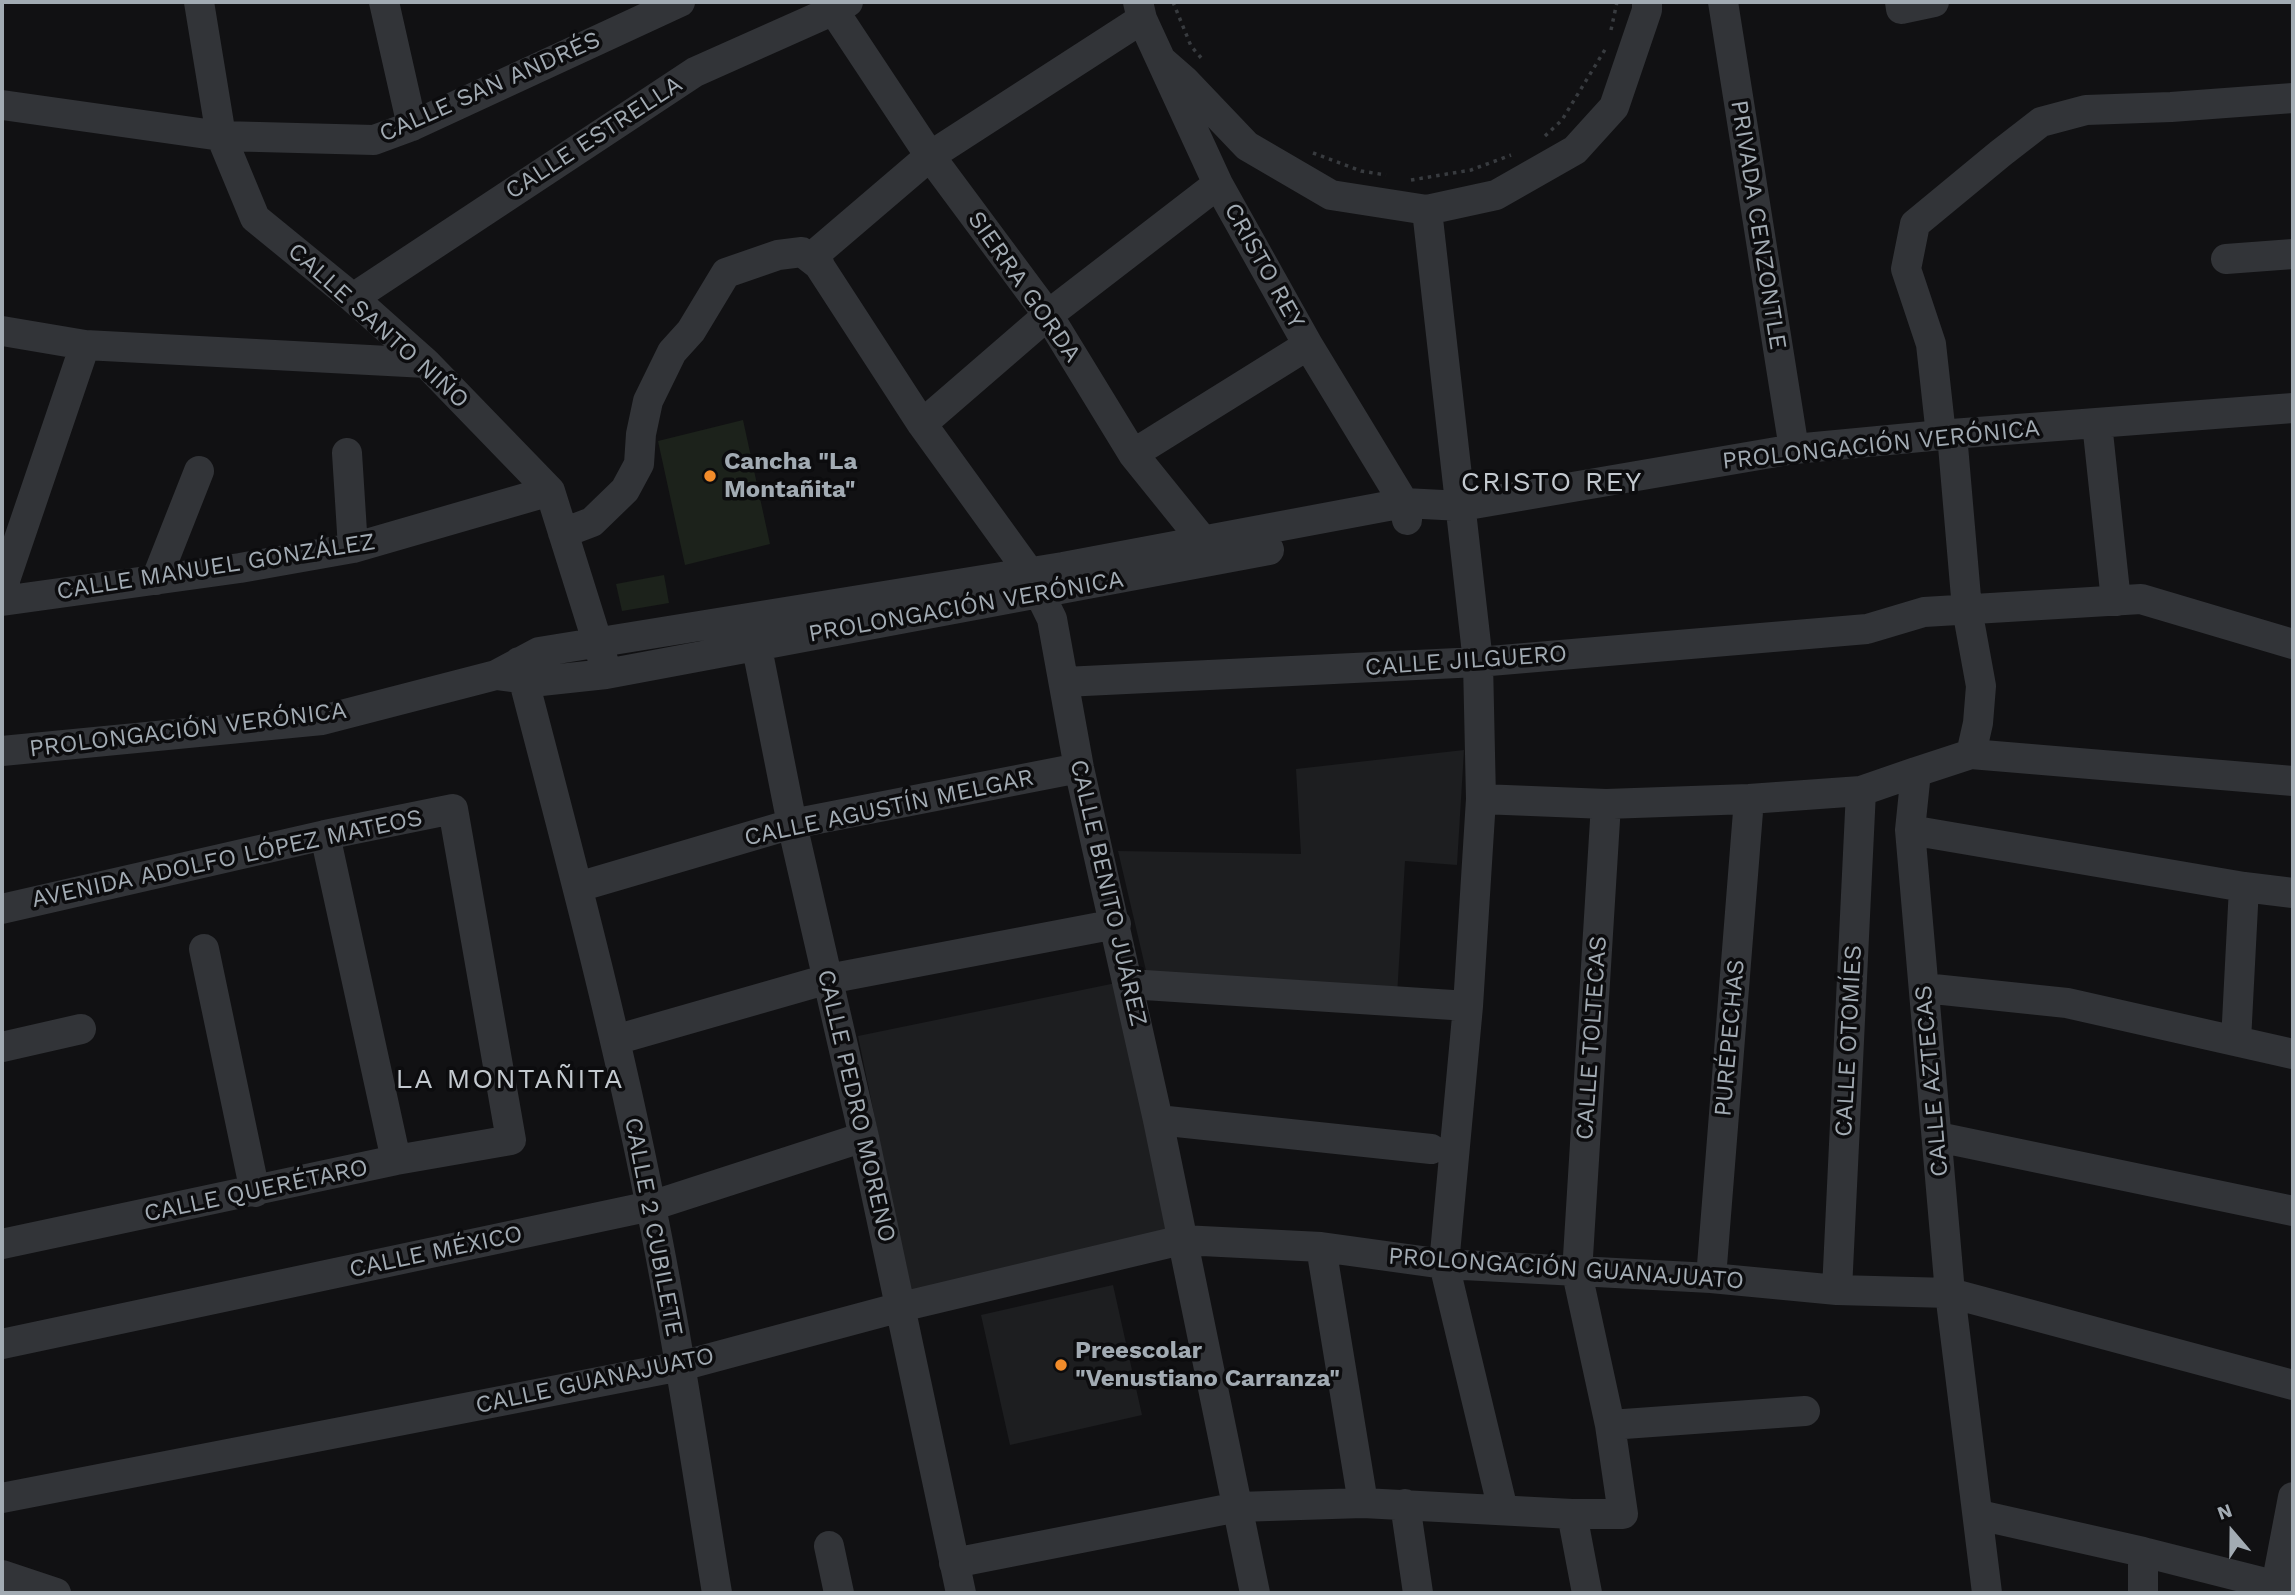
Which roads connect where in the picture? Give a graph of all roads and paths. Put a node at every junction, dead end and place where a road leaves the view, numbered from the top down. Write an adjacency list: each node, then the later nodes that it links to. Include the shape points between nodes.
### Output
1 (199, 2): 19 (street, CALLE SANTO NIÑO)
2 (384, 2): 18 (street)
3 (680, 2): 18 (street, CALLE SAN ANDRÉS)
4 (1173, 2): 15 (path, via 1191,46)
5 (1618, 2): 12 (path)
6 (1647, 2): 27 (street, via 1614,107 1575,150 1496,195)
7 (1723, 2): 41 (street, PRIVADA CENZONTLE)
8 (1900, 2): 9 (street, via 1901,9)
9 (1934, 2)
10 (837, 5): 23 (street, SIERRA GORDA); 31 (street, CALLE ESTRELLA, via 695,72)
11 (1140, 10): 14 (street, CRISTO REY); 23 (street)
12 (1610, 33)
13 (1608, 44): 20 (path, via 1562,120)
14 (1161, 60): 26 (street, CRISTO REY); 27 (street, via 1247,146 1331,195)
15 (1207, 66)
16 (2293, 98): 40 (street, via 2086,110 2041,122 1915,225 1906,269 1931,344)
17 (2, 105): 19 (street, CALLE SAN ANDRÉS)
18 (412, 126): 19 (street, CALLE SAN ANDRÉS, via 374,140)
19 (221, 136): 31 (street, CALLE SANTO NIÑO, via 255,218)
20 (1543, 138)
21 (1520, 151): 25 (path, via 1471,170)
22 (1311, 152): 24 (path)
23 (930, 156): 30 (street); 32 (street, SIERRA GORDA)
24 (1387, 176)
25 (1401, 178)
26 (1218, 184): 32 (street); 35 (street, CRISTO REY)
27 (1427, 210): 46 (street)
28 (2293, 254): 29 (street)
29 (2226, 259)
30 (816, 261): 39 (street, CALLE BENITO JUÁREZ); 49 (street, via 802,252 778,255 726,273 691,331 672,352 648,401 639,464 625,490 592,522)
31 (353, 298): 36 (street, CALLE SANTO NIÑO)
32 (1048, 315): 39 (street); 43 (street, SIERRA GORDA)
33 (2, 331): 34 (street)
34 (85, 345): 36 (street); 48 (street)
35 (1308, 345): 43 (street); 47 (street, CRISTO REY)
36 (426, 363): 45 (street, CALLE SANTO NIÑO)
37 (2293, 408): 38 (street, PROLONGACIÓN VERÓNICA)
38 (2097, 423): 40 (street, PROLONGACIÓN VERÓNICA); 56 (street)
39 (922, 424): 53 (street, CALLE BENITO JUÁREZ)
40 (1946, 435): 41 (street, PROLONGACIÓN VERÓNICA); 57 (street)
41 (1794, 449): 46 (street, PROLONGACIÓN VERÓNICA)
42 (347, 453): 50 (street)
43 (1133, 454): 51 (street, SIERRA GORDA)
44 (198, 471): 52 (street)
45 (550, 491): 49 (street, CALLE SANTO NIÑO); 50 (street, CALLE MANUEL GONZÁLEZ)
46 (1462, 506): 47 (street, PROLONGACIÓN VERÓNICA); 61 (street)
47 (1414, 510): 51 (street, PROLONGACIÓN VERÓNICA)
48 (14, 512): 54 (street)
49 (563, 533): 59 (street, CALLE SANTO NIÑO)
50 (353, 548): 52 (street, CALLE MANUEL GONZÁLEZ)
51 (1209, 552): 53 (street, PROLONGACIÓN VERÓNICA)
52 (156, 580): 55 (street, CALLE MANUEL GONZÁLEZ)
53 (1035, 582): 58 (street, PROLONGACIÓN VERÓNICA); 64 (street, CALLE BENITO JUÁREZ, via 1052,619)
54 (2, 589)
55 (2, 601)
56 (2116, 601): 57 (street); 60 (street, via 2141,599)
57 (1967, 609): 61 (street, CALLE JILGUERO, via 1924,612 1867,629); 66 (street, via 1981,687)
58 (754, 632): 59 (street, PROLONGACIÓN VERÓNICA); 63 (street, PROLONGACIÓN VERÓNICA); 74 (street, CALLE PEDRO MORENO)
59 (599, 642): 62 (street, PROLONGACIÓN VERÓNICA, via 539,652); 63 (street, CALLE SANTO NIÑO)
60 (2293, 644)
61 (1478, 662): 64 (street, CALLE JILGUERO); 71 (street)
62 (512, 672): 63 (street, PROLONGACIÓN VERÓNICA, via 561,681); 65 (street, PROLONGACIÓN VERÓNICA, via 322,720); 77 (street, CALLE 2 CUBILETE)
63 (606, 674)
64 (1064, 682): 67 (street, CALLE BENITO JUÁREZ)
65 (2, 751)
66 (1971, 754): 68 (street); 69 (street)
67 (1079, 768): 74 (street, CALLE AGUSTÍN MELGAR); 81 (street, CALLE BENITO JUÁREZ)
68 (1916, 772): 70 (street); 75 (street, CALLE AZTECAS)
69 (2293, 781)
70 (1861, 791): 72 (street); 107 (street, CALLE OTOMÍES)
71 (1481, 799): 73 (street); 86 (street)
72 (1749, 799): 73 (street); 106 (street, PURÉPECHAS)
73 (1606, 804): 105 (street, CALLE TOLTECAS)
74 (792, 824): 77 (street, CALLE AGUSTÍN MELGAR); 83 (street, CALLE PEDRO MORENO)
75 (1910, 830): 78 (street); 85 (street, CALLE AZTECAS)
76 (325, 835): 80 (street, AVENIDA ADOLFO LÓPEZ MATEOS); 95 (street, AVENIDA ADOLFO LÓPEZ MATEOS, via 453,809); 97 (street)
77 (579, 887): 88 (street, CALLE 2 CUBILETE)
78 (2244, 887): 79 (street); 89 (street)
79 (2293, 893)
80 (2, 909)
81 (1116, 924): 83 (street); 84 (street, CALLE BENITO JUÁREZ)
82 (204, 949): 98 (street)
83 (828, 979): 88 (street); 93 (street, CALLE PEDRO MORENO)
84 (1129, 984): 86 (street); 92 (street, CALLE BENITO JUÁREZ)
85 (1924, 988): 89 (street, via 2067,1003); 94 (street, CALLE AZTECAS)
86 (1468, 1006): 104 (street)
87 (81, 1029): 90 (street)
88 (615, 1040): 99 (street, CALLE 2 CUBILETE)
89 (2236, 1041): 91 (street)
90 (2, 1047)
91 (2293, 1054)
92 (1158, 1119): 96 (street); 101 (street, CALLE BENITO JUÁREZ)
93 (864, 1137): 99 (street, CALLE MÉXICO); 109 (street, CALLE PEDRO MORENO)
94 (1938, 1137): 100 (street); 108 (street, CALLE AZTECAS)
95 (512, 1140): 97 (street, CALLE QUERÉTARO)
96 (1431, 1149)
97 (396, 1160): 98 (street, CALLE QUERÉTARO)
98 (255, 1192): 102 (street, CALLE QUERÉTARO)
99 (651, 1206): 110 (street, CALLE MÉXICO); 111 (street, CALLE 2 CUBILETE)
100 (2293, 1211)
101 (1182, 1240): 103 (street, PROLONGACIÓN GUANAJUATO); 109 (street, CALLE GUANAJUATO); 119 (street, CALLE BENITO JUÁREZ)
102 (2, 1244)
103 (1321, 1247): 104 (street, PROLONGACIÓN GUANAJUATO); 117 (street)
104 (1444, 1264): 105 (street, PROLONGACIÓN GUANAJUATO); 120 (street)
105 (1577, 1273): 106 (street, PROLONGACIÓN GUANAJUATO); 114 (street, CALLE TOLTECAS)
106 (1711, 1278): 107 (street, PROLONGACIÓN GUANAJUATO)
107 (1837, 1290): 108 (street, PROLONGACIÓN GUANAJUATO)
108 (1950, 1293): 112 (street, PROLONGACIÓN GUANAJUATO); 122 (street, CALLE AZTECAS)
109 (901, 1307): 111 (street, CALLE GUANAJUATO); 125 (street, CALLE PEDRO MORENO)
110 (2, 1344)
111 (681, 1366): 116 (street, CALLE GUANAJUATO); 129 (street, CALLE 2 CUBILETE)
112 (2293, 1385)
113 (1805, 1411): 114 (street)
114 (1610, 1425): 121 (street, CALLE TOLTECAS, via 1623,1514)
115 (2293, 1497): 127 (street)
116 (2, 1498)
117 (1363, 1503): 118 (street); 119 (street)
118 (1405, 1504): 120 (street); 133 (street)
119 (1238, 1507): 125 (street); 132 (street, CALLE BENITO JUÁREZ)
120 (1503, 1510): 121 (street)
121 (1572, 1514): 134 (street)
122 (1979, 1515): 124 (street); 135 (street, CALLE AZTECAS)
123 (829, 1546): 130 (street)
124 (2143, 1552): 127 (street); 136 (street)
125 (954, 1563): 131 (street, CALLE PEDRO MORENO)
126 (2, 1575): 128 (street)
127 (2284, 1588)
128 (56, 1593)
129 (716, 1593)
130 (839, 1593)
131 (961, 1593)
132 (1255, 1593)
133 (1418, 1593)
134 (1587, 1593)
135 (1987, 1593)
136 (2143, 1593)

